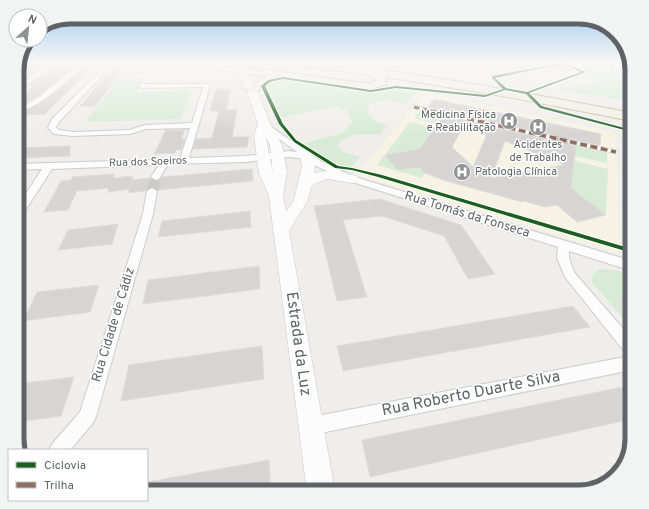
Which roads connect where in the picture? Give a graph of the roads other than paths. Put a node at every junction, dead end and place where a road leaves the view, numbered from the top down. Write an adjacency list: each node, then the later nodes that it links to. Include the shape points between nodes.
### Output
1 (56, 87): 13 (street)
2 (88, 87): 21 (street, via 55,121 52,125 54,130 67,134 130,132 145,127)
3 (206, 87): 21 (street)
4 (250, 87): 11 (main road, Estrada da Luz)
5 (257, 87): 11 (highway)
6 (364, 87): 7 (highway)
7 (387, 87)
8 (479, 87): 12 (highway)
9 (505, 87): 10 (highway)
10 (522, 89): 12 (highway, via 559,92); 15 (highway)
11 (252, 90): 20 (main road, Estrada da Luz)
12 (603, 105): 16 (highway); 18 (highway)
13 (28, 107)
14 (414, 107): 17 (street)
15 (625, 108)
16 (625, 114)
17 (448, 115)
18 (625, 117)
19 (464, 118): 22 (street)
20 (264, 124): 25 (main road, Estrada da Luz, via 276,145); 26 (street, Rua Tomás da Fonseca); 27 (main road, Estrada da Luz, via 260,136)
21 (195, 125): 28 (street)
22 (553, 138)
23 (571, 142): 24 (street)
24 (616, 152)
25 (278, 156): 26 (street, Rua Tomás da Fonseca); 27 (street, Rua dos Soeiros); 34 (main road, Estrada da Luz, via 280,172)
26 (306, 156): 32 (street, Rua Tomás da Fonseca); 33 (main road, via 309,166)
27 (264, 157): 28 (street, Rua dos Soeiros); 34 (main road, Estrada da Luz, via 266,173)
28 (184, 161): 29 (street, Rua dos Soeiros)
29 (165, 162): 30 (street, Rua dos Soeiros); 42 (street, Rua Cidade de Cádiz, via 154,184 144,229 87,417)
30 (49, 166): 31 (street, Rua dos Soeiros); 35 (street)
31 (24, 167)
32 (352, 179): 33 (main road, via 323,174); 37 (street, Rua Tomás da Fonseca)
33 (305, 184): 36 (main road, via 301,200)
34 (276, 196): 36 (main road, Estrada da Luz)
35 (24, 204)
36 (282, 230): 41 (main road, Estrada da Luz)
37 (564, 245): 38 (street, Rua Tomás da Fonseca); 39 (street, via 564,258 569,274)
38 (625, 264)
39 (625, 342)
40 (625, 364): 41 (street, Rua Roberto Duarte Silva)
41 (311, 426): 43 (main road, Estrada da Luz)
42 (59, 449)
43 (321, 485)

